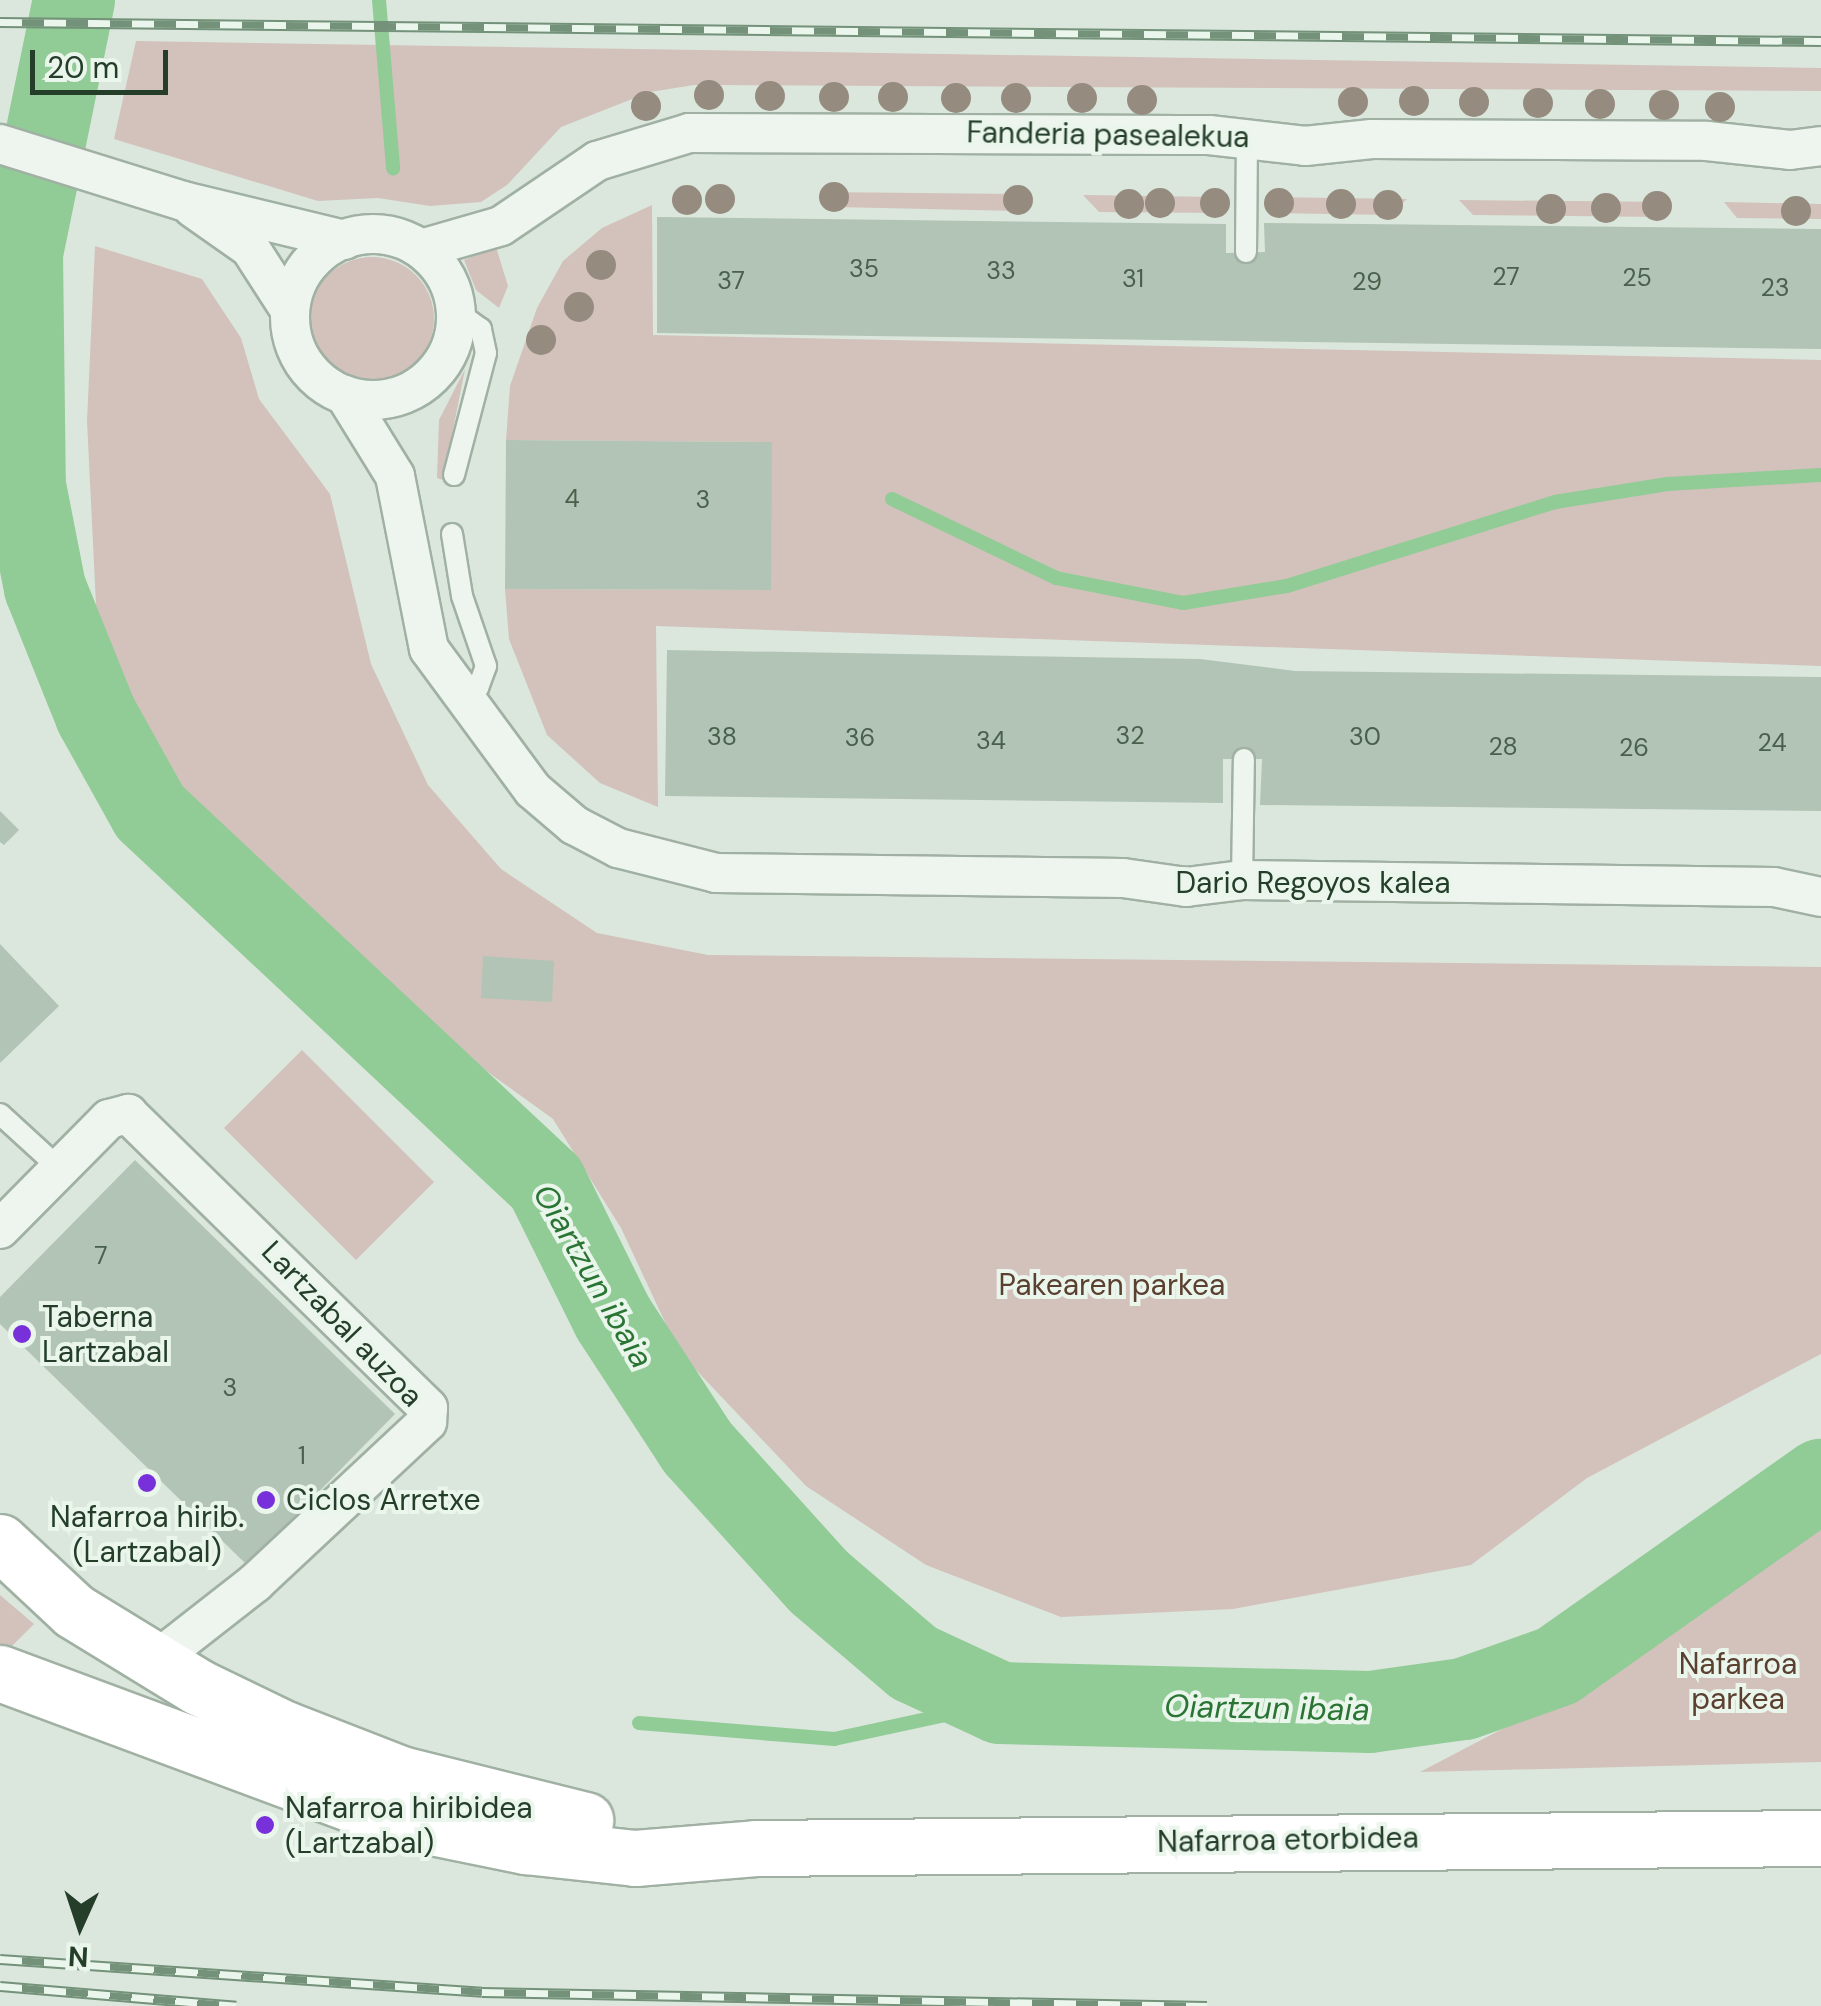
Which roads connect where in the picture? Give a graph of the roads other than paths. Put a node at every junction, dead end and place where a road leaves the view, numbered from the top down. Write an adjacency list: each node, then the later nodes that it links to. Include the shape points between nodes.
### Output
1 (1247, 136): 3 (street, Fanderia pasealekua, via 1306,146 1372,138); 6 (street, Fanderia pasealekua, via 689,133 597,161 501,226); 7 (lane)
2 (0, 144): 4 (street)
3 (1821, 146)
4 (183, 201): 5 (street); 8 (street, via 250,248)
5 (344, 240): 6 (street, via 389,236); 8 (street, via 302,275)
6 (420, 249): 9 (street, via 439,266)
7 (1246, 252)
8 (290, 310): 10 (street, via 291,332 310,370)
9 (456, 312): 10 (street, via 447,357 414,390 368,400); 11 (lane, via 481,329 486,353)
10 (344, 395): 13 (street, Dario Regoyos kalea, via 395,476 429,649)
11 (454, 475)
12 (452, 534): 13 (lane, via 462,596 486,666 478,688)
13 (460, 698): 15 (street, Dario Regoyos kalea, via 533,790 574,825 652,860 716,873 1123,878 1186,888)
14 (1244, 758): 15 (lane)
15 (1242, 880): 16 (street, Dario Regoyos kalea, via 1774,887)
16 (1821, 897)
17 (0, 1114): 18 (lane)
18 (58, 1168): 19 (street, Lartzabal auzoa); 22 (street, Lartzabal auzoa, via 109,1119 128,1114 428,1408 427,1422 269,1570)
19 (12, 1207): 20 (street, Lartzabal auzoa)
20 (0, 1229)
21 (0, 1542): 22 (main road, Nafarroa etorbidea, via 74,1611)
22 (154, 1662): 25 (main road, Nafarroa etorbidea, via 285,1729 401,1774 549,1814)
23 (0, 1674): 25 (main road, Nafarroa etorbidea, via 393,1818 524,1846 635,1858)
24 (1821, 1838): 25 (main road, Nafarroa etorbidea)
25 (756, 1848)

